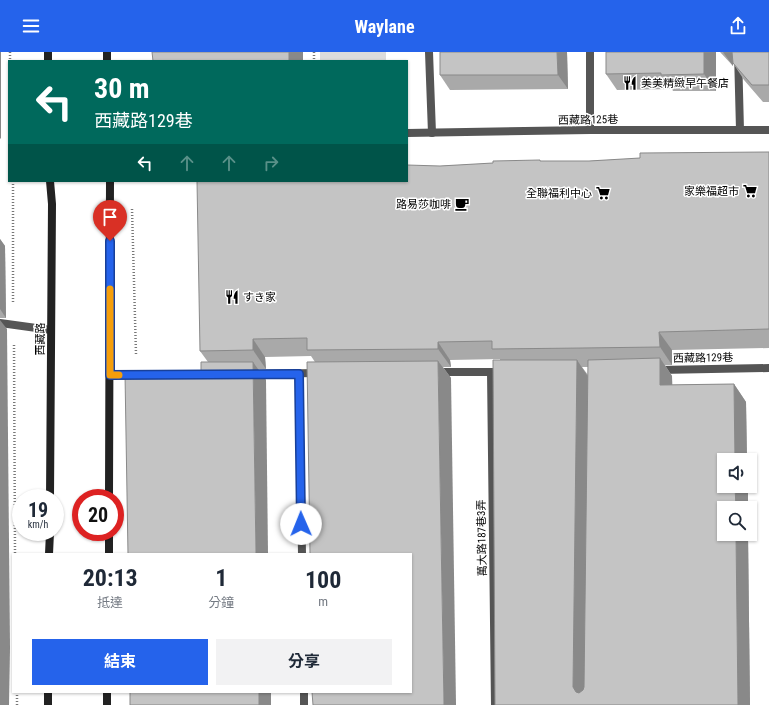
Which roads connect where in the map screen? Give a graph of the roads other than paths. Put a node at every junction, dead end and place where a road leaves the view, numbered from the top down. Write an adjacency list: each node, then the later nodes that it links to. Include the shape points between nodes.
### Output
1 (429, 52): 8 (street)
2 (590, 52): 4 (street)
3 (738, 52): 5 (street)
4 (590, 130): 5 (street, 西藏路125巷); 8 (street, 西藏路125巷)
5 (740, 130): 6 (street, 西藏路125巷)
6 (769, 130)
7 (408, 133): 8 (street, 西藏路125巷)
8 (432, 133)
9 (50, 182): 12 (street, 西藏路)
10 (110, 182): 22 (street)
11 (0, 323): 12 (street)
12 (51, 330): 23 (street, 西藏路)
13 (769, 368): 14 (street, 西藏路129巷)
14 (650, 370)
15 (430, 372): 16 (street)
16 (491, 372): 17 (street); 36 (street, 萬大路187巷3弄)
17 (507, 372)
18 (322, 373): 21 (street)
19 (144, 374): 22 (street)
20 (245, 374): 21 (street)
21 (299, 374): 29 (street)
22 (110, 375): 24 (street)
23 (50, 489)
24 (109, 489)
25 (50, 541): 27 (street)
26 (109, 541): 28 (street)
27 (49, 553)
28 (108, 553)
29 (302, 553)
30 (48, 693): 33 (street)
31 (107, 693): 34 (street)
32 (304, 693): 35 (street)
33 (48, 705)
34 (107, 705)
35 (304, 705)
36 (495, 705)

